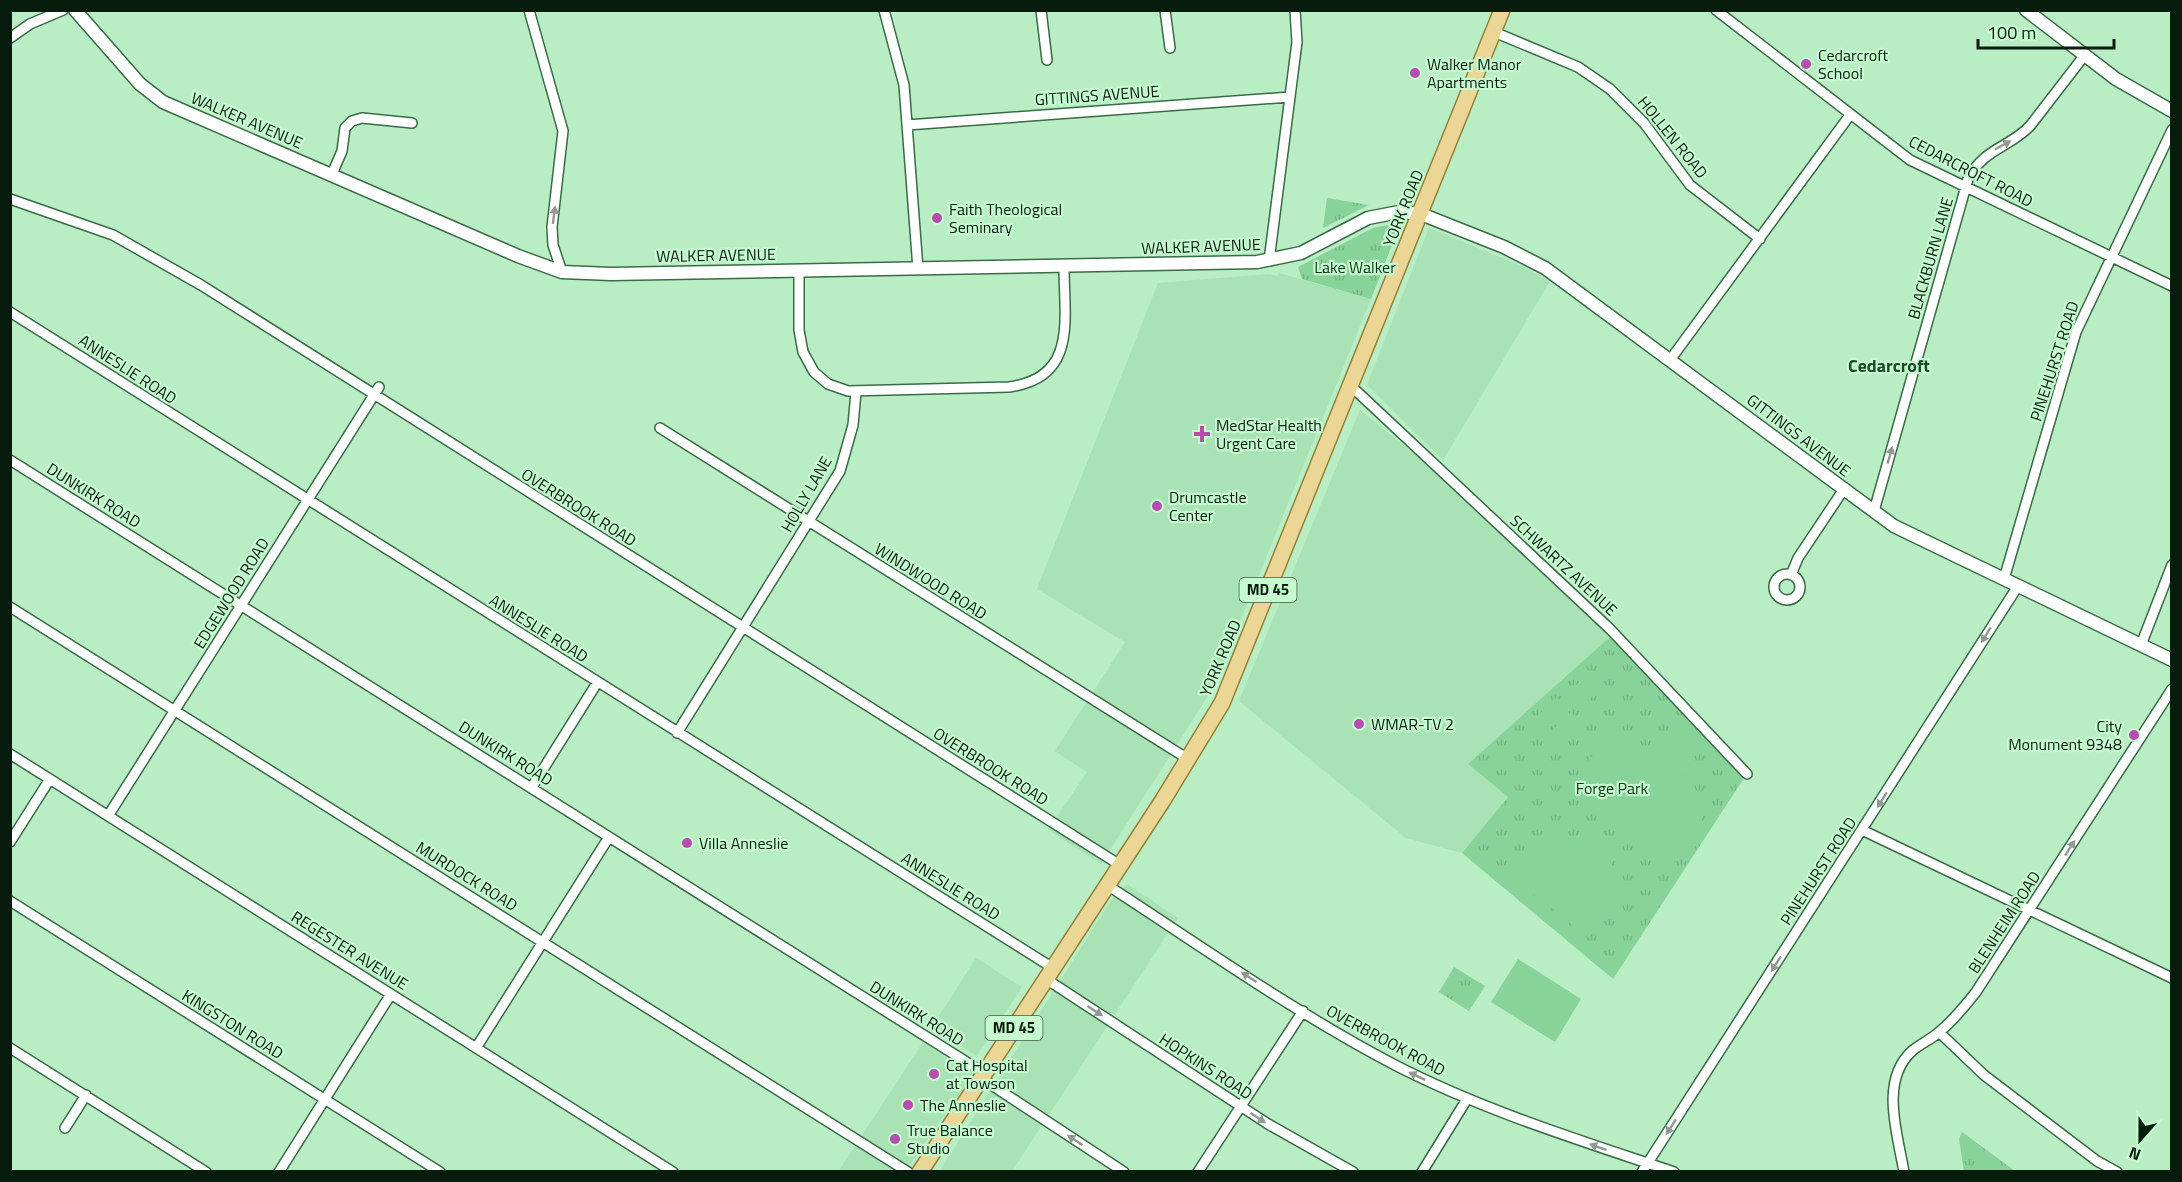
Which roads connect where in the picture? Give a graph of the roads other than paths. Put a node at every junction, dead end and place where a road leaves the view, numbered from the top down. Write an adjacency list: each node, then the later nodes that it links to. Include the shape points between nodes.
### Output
1 (63, 10): 12 (street, via 30,24)
2 (75, 10): 22 (street, WALKER AVENUE, via 140,84 163,102)
3 (529, 10): 32 (street, one-way to 3, via 552,227 563,130)
4 (884, 10): 20 (street, via 902,72)
5 (1041, 10): 15 (street)
6 (1165, 10): 13 (street)
7 (1295, 10): 16 (street, via 1297,42)
8 (1502, 10): 11 (main road, YORK ROAD)
9 (1716, 10): 18 (street, CEDARCROFT ROAD)
10 (2026, 10): 14 (street)
11 (1494, 32): 25 (main road, YORK ROAD); 26 (street, HOLLEN ROAD, via 1578,68 1610,89 1644,123 1690,185)
12 (10, 38)
13 (1170, 48)
14 (2084, 56): 17 (street, via 2132,90); 23 (street, BLACKBURN LANE, one-way to 14, via 1978,162 2025,131)
15 (1047, 60)
16 (1290, 97): 20 (street, GITTINGS AVENUE); 28 (street)
17 (2172, 111)
18 (1850, 115): 23 (street, CEDARCROFT ROAD, via 1910,160); 26 (street)
19 (412, 123): 22 (street, via 362,118 352,121 345,128 342,151)
20 (907, 125): 30 (street)
21 (2172, 130): 27 (street, PINEHURST ROAD)
22 (332, 174): 32 (street, WALKER AVENUE)
23 (1965, 187): 27 (street, CEDARCROFT ROAD); 44 (street, BLACKBURN LANE, one-way to 23)
24 (10, 199): 39 (street, OVERBROOK ROAD, via 127,242)
25 (1420, 214): 28 (street, WALKER AVENUE, via 1376,215 1301,253); 35 (street, GITTINGS AVENUE, via 1526,257); 36 (main road, YORK ROAD)
26 (1760, 239): 35 (street)
27 (2110, 257): 33 (street, CEDARCROFT ROAD); 48 (street, PINEHURST ROAD, via 2070,348)
28 (1269, 261): 29 (street, WALKER AVENUE)
29 (1064, 267): 30 (street, WALKER AVENUE); 38 (street, via 1064,343 1059,358 1039,379 1009,387)
30 (918, 269): 31 (street, WALKER AVENUE)
31 (799, 270): 32 (street, WALKER AVENUE); 38 (street, via 799,330 808,364 828,384)
32 (562, 272)
33 (2172, 286)
34 (10, 312): 43 (street, ANNESLIE ROAD)
35 (1670, 360): 42 (street, GITTINGS AVENUE)
36 (1351, 386): 60 (main road, YORK ROAD / MD 45, via 1225,697); 61 (street, SCHWARTZ AVENUE, via 1610,629)
37 (379, 387): 39 (street, EDGEWOOD ROAD)
38 (856, 392): 45 (street, HOLLY LANE, via 853,425 840,471)
39 (373, 395): 43 (street, EDGEWOOD ROAD); 52 (street, OVERBROOK ROAD)
40 (660, 428): 45 (street, WINDWOOD ROAD)
41 (10, 460): 50 (street, DUNKIRK ROAD)
42 (1844, 489): 44 (street, GITTINGS AVENUE); 47 (street)
43 (308, 500): 50 (street, EDGEWOOD ROAD); 55 (street, ANNESLIE ROAD)
44 (1874, 511): 48 (street, GITTINGS AVENUE, via 1907,532)
45 (808, 522): 52 (street, HOLLY LANE); 60 (street, WINDWOOD ROAD)
46 (2172, 565): 53 (street)
47 (1791, 575)
48 (2004, 579): 49 (street, GITTINGS AVENUE)
49 (2018, 586): 53 (street, GITTINGS AVENUE); 65 (street, PINEHURST ROAD, one-way to 65)
50 (242, 604): 57 (street, EDGEWOOD ROAD); 63 (street, DUNKIRK ROAD)
51 (10, 606): 57 (street, MURDOCK ROAD)
52 (743, 627): 58 (street, HOLLY LANE); 68 (street, OVERBROOK ROAD)
53 (2141, 645): 54 (street, GITTINGS AVENUE)
54 (2172, 660)
55 (597, 683): 58 (street, ANNESLIE ROAD); 63 (street)
56 (2172, 688): 71 (street, BLENHEIM ROAD, one-way to 56)
57 (175, 710): 64 (street, EDGEWOOD ROAD); 72 (street, MURDOCK ROAD)
58 (677, 733): 73 (street, ANNESLIE ROAD)
59 (10, 754): 62 (street, REGESTER AVENUE)
60 (1188, 759): 68 (main road, YORK ROAD / MD 45)
61 (1747, 774)
62 (50, 779): 64 (street, REGESTER AVENUE); 67 (street)
63 (532, 788): 66 (street, DUNKIRK ROAD)
64 (108, 816): 75 (street, REGESTER AVENUE)
65 (1862, 830): 71 (street); 86 (street, PINEHURST ROAD, one-way to 86)
66 (609, 837): 72 (street); 80 (street, DUNKIRK ROAD)
67 (10, 842)
68 (1120, 865): 69 (main road, YORK ROAD / MD 45)
69 (1107, 885): 73 (main road, YORK ROAD / MD 45); 76 (street, OVERBROOK ROAD, one-way to 69)
70 (10, 901): 82 (street, KINGSTON ROAD)
71 (2030, 911): 74 (street); 77 (street, BLENHEIM ROAD, via 1976,992)
72 (543, 942): 79 (street); 92 (street, MURDOCK ROAD)
73 (1049, 974): 80 (main road, YORK ROAD / MD 45); 84 (street, HOPKINS ROAD, one-way to 84)
74 (2172, 978)
75 (391, 994): 79 (street, REGESTER AVENUE); 82 (street)
76 (1303, 1011): 83 (street, OVERBROOK ROAD, one-way to 76, via 1393,1064); 84 (street)
77 (1939, 1032): 99 (street, BLENHEIM ROAD, via 1912,1052 1896,1075 1893,1106); 100 (street, via 1992,1081)
78 (10, 1048): 81 (street)
79 (476, 1048): 91 (street, REGESTER AVENUE)
80 (982, 1076): 93 (main road, YORK ROAD / MD 45); 94 (street, DUNKIRK ROAD, one-way to 80)
81 (86, 1095): 85 (street); 88 (street)
82 (325, 1099): 87 (street, KINGSTON ROAD); 89 (street)
83 (1467, 1099): 86 (street, OVERBROOK ROAD, one-way to 83); 97 (street)
84 (1240, 1107): 95 (street); 96 (street, HOPKINS ROAD, one-way to 96)
85 (65, 1128)
86 (1645, 1167): 98 (street, OVERBROOK ROAD)
87 (428, 1168): 90 (street, KINGSTON ROAD)
88 (206, 1172)
89 (279, 1172)
90 (440, 1172)
91 (673, 1172)
92 (908, 1172)
93 (920, 1172)
94 (1124, 1172)
95 (1198, 1172)
96 (1353, 1172)
97 (1422, 1172)
98 (1674, 1172)
99 (1904, 1172)
100 (2117, 1172)

